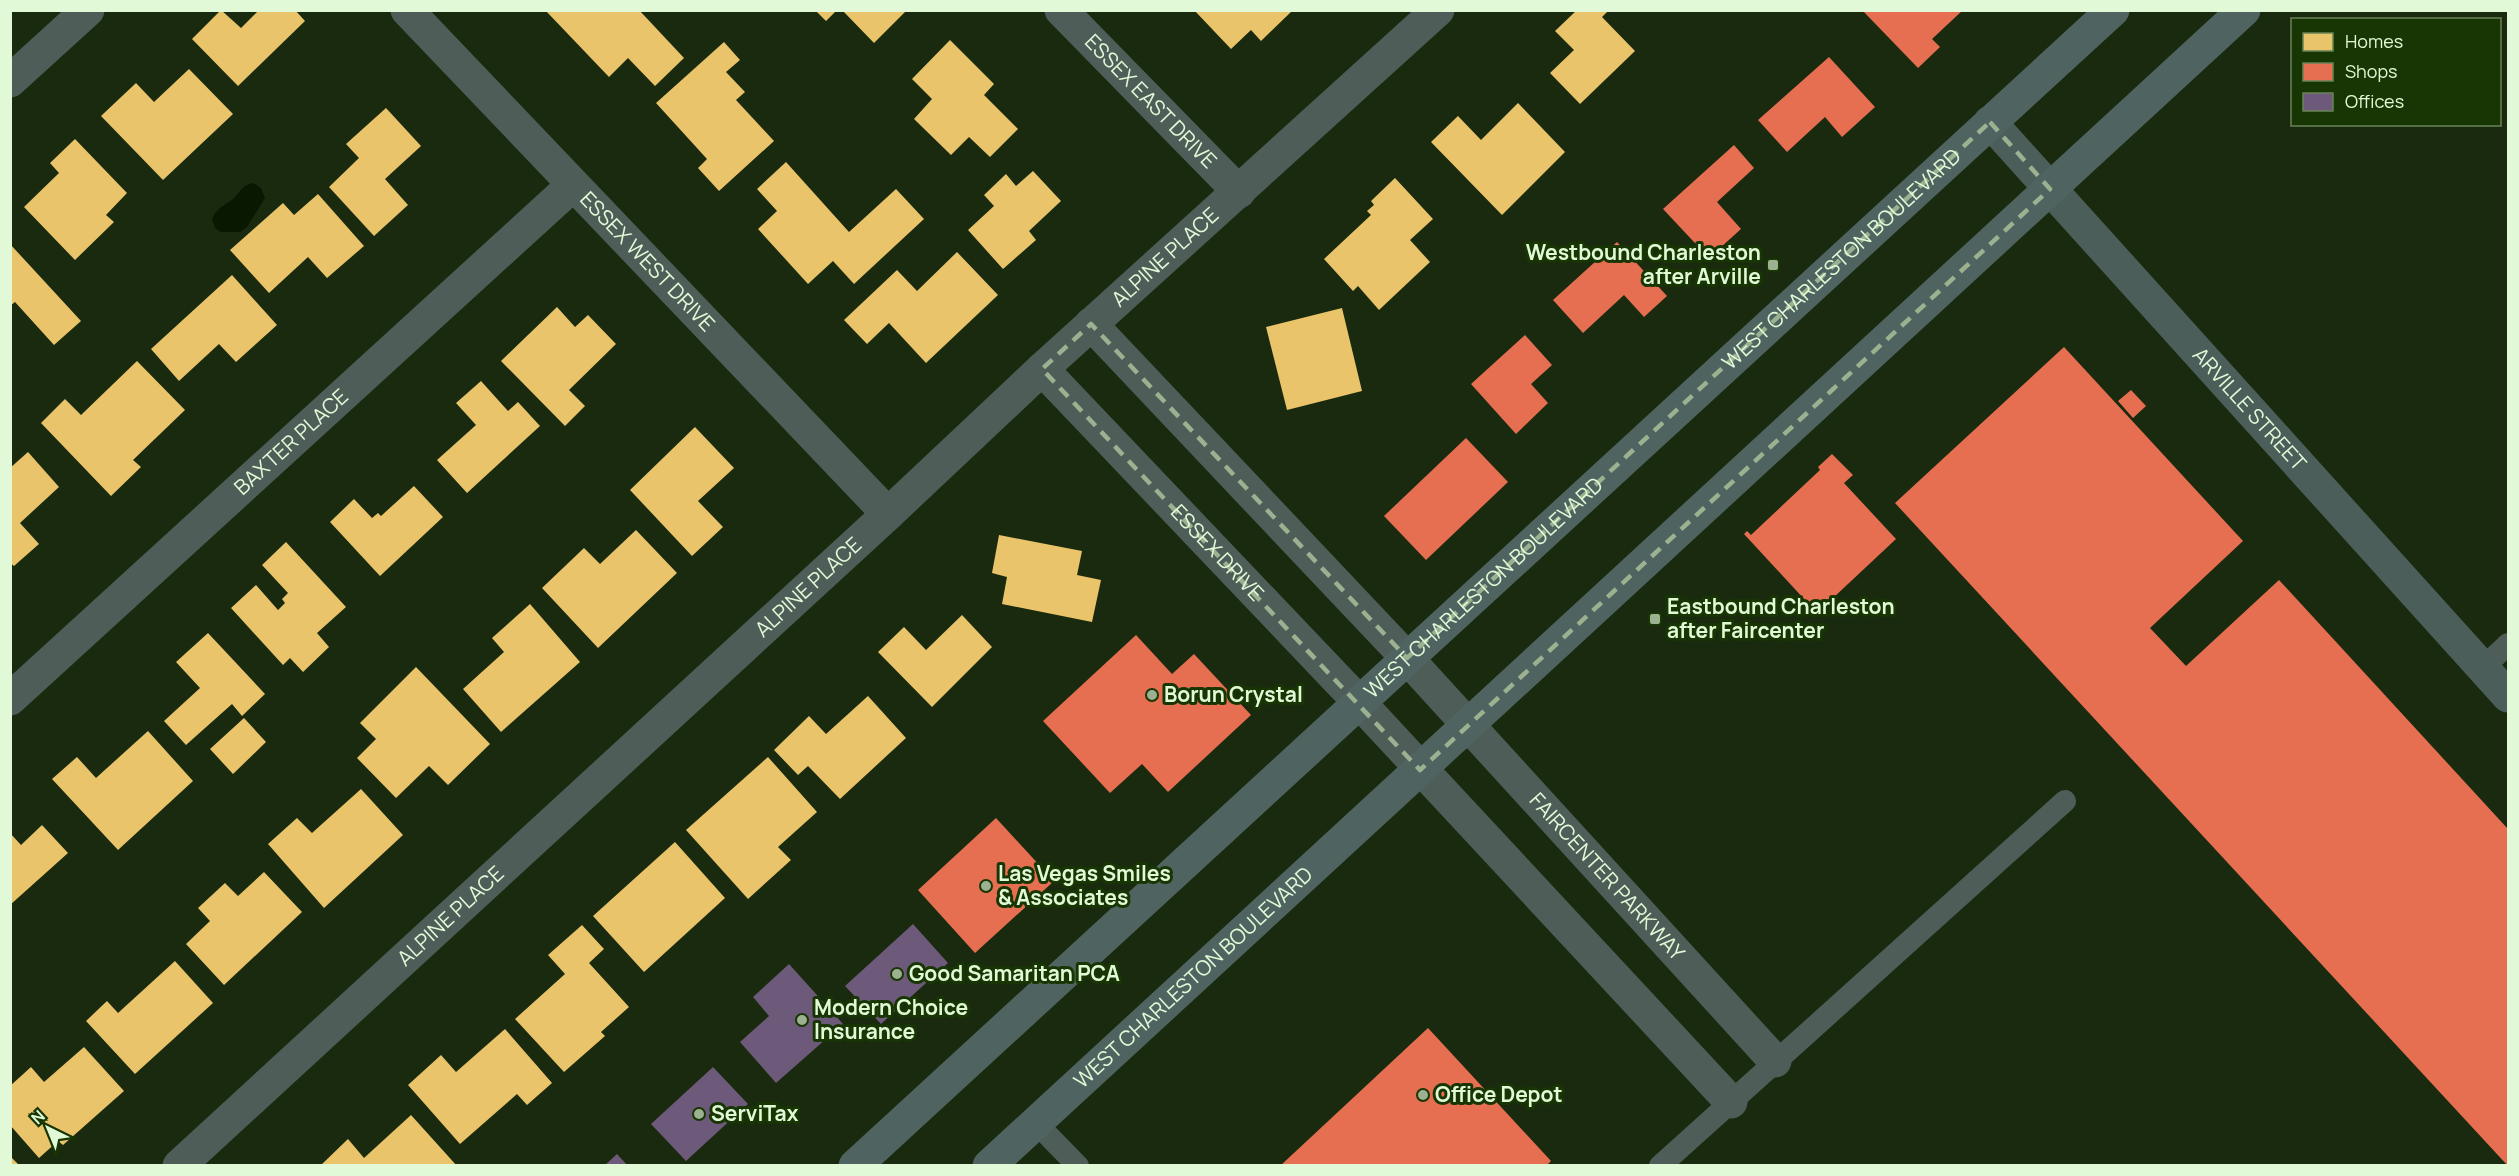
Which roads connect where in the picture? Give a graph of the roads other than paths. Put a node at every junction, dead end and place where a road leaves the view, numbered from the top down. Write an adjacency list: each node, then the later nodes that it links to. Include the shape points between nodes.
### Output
1 (88, 10): 7 (street)
2 (407, 10): 9 (street, ESSEX WEST DRIVE)
3 (1061, 10): 11 (street, ESSEX EAST DRIVE)
4 (1438, 10): 11 (street, ALPINE PLACE)
5 (2113, 10): 8 (main road, WEST CHARLESTON BOULEVARD)
6 (2244, 10): 10 (main road, WEST CHARLESTON BOULEVARD)
7 (10, 81)
8 (1990, 122): 10 (street, ARVILLE STREET); 16 (main road, WEST CHARLESTON BOULEVARD)
9 (573, 185): 14 (street, ESSEX WEST DRIVE); 19 (street, BAXTER PLACE)
10 (2050, 189): 17 (street, ARVILLE STREET); 21 (main road, WEST CHARLESTON BOULEVARD)
11 (1239, 192): 12 (street, ALPINE PLACE)
12 (1091, 324): 13 (street, ALPINE PLACE); 16 (street)
13 (1042, 369): 14 (street, ALPINE PLACE); 20 (street, ESSEX DRIVE)
14 (888, 514): 27 (street, ALPINE PLACE)
15 (2508, 644): 17 (lane)
16 (1407, 658): 20 (main road, WEST CHARLESTON BOULEVARD); 21 (street, FAIRCENTER PARKWAY)
17 (2484, 667): 18 (street, ARVILLE STREET)
18 (2508, 696)
19 (10, 699)
20 (1359, 702): 22 (street, ESSEX DRIVE); 28 (main road, WEST CHARLESTON BOULEVARD)
21 (1468, 726): 22 (main road, WEST CHARLESTON BOULEVARD); 24 (street, FAIRCENTER PARKWAY)
22 (1420, 770): 25 (street); 26 (main road, WEST CHARLESTON BOULEVARD)
23 (2065, 801): 24 (lane)
24 (1775, 1061): 25 (lane)
25 (1731, 1102): 31 (lane)
26 (1036, 1123): 29 (main road, WEST CHARLESTON BOULEVARD); 30 (lane)
27 (179, 1166)
28 (855, 1166)
29 (989, 1166)
30 (1078, 1166)
31 (1660, 1166)

